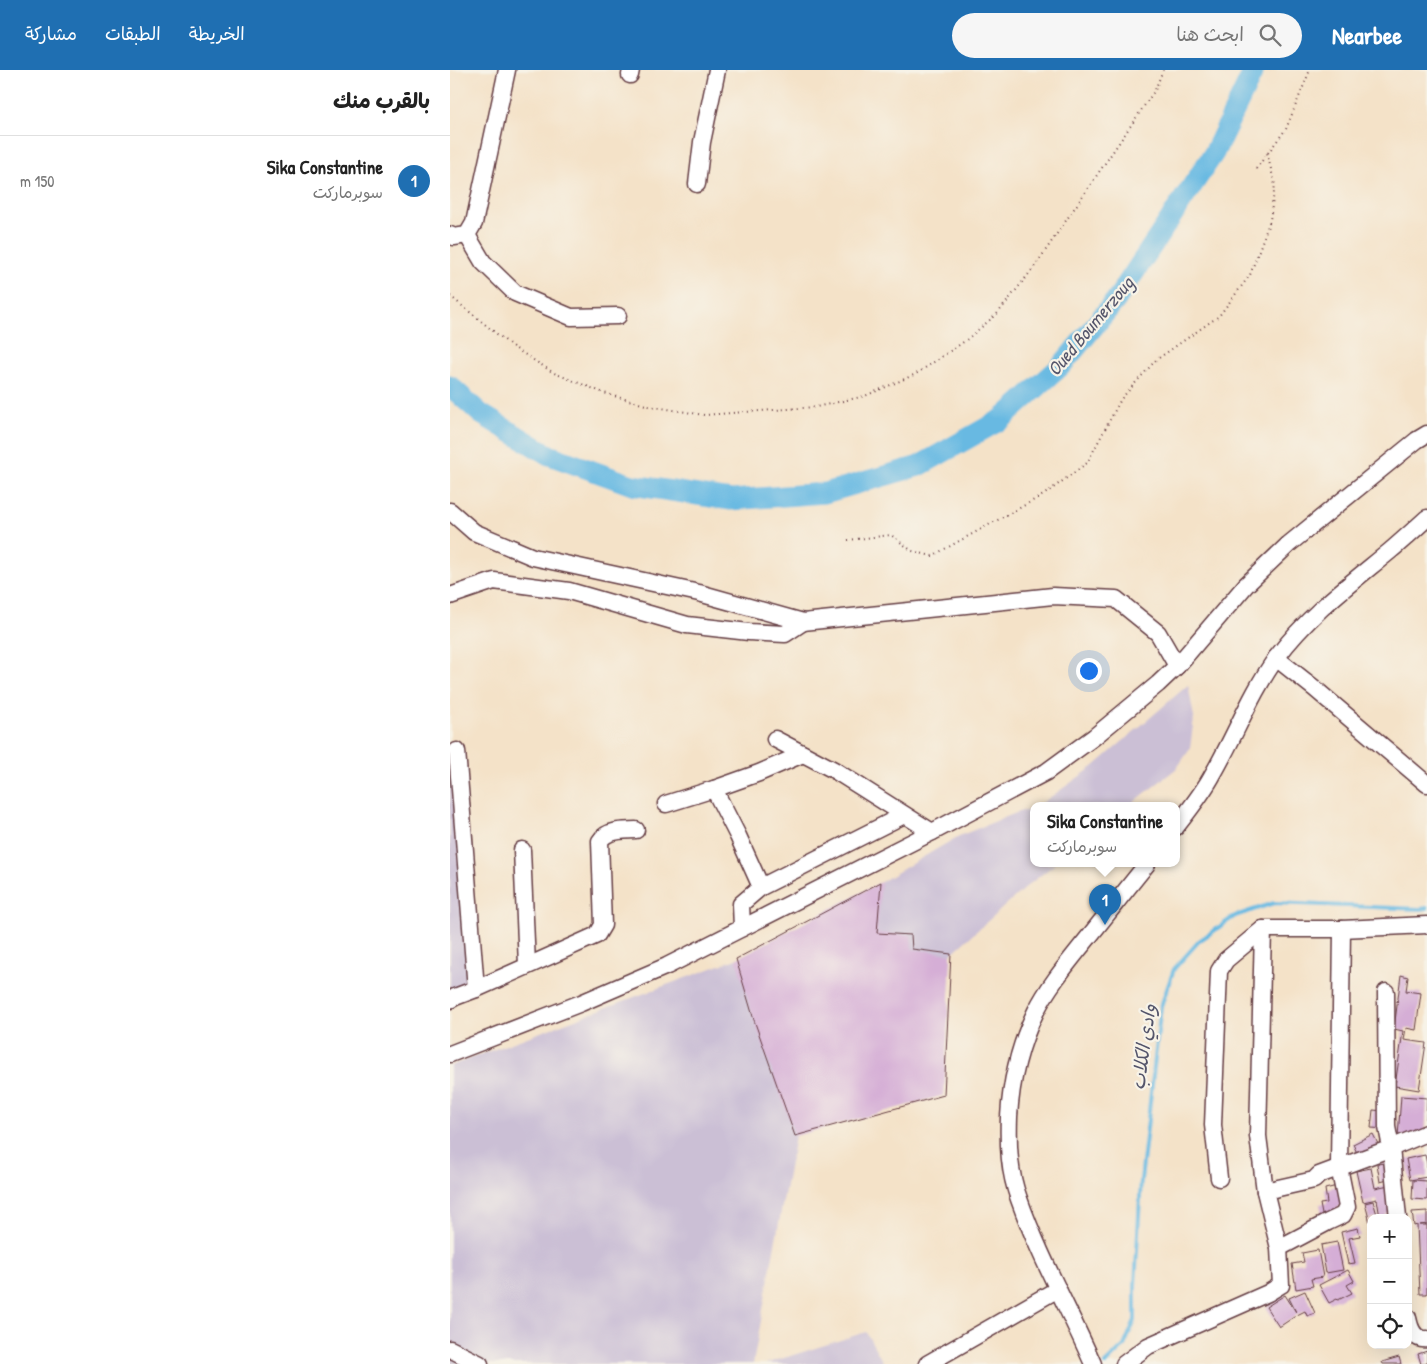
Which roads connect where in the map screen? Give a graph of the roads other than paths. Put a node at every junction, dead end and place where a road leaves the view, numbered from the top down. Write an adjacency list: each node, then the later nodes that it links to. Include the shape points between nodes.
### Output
1 (507, 70): 5 (street, via 474,223)
2 (718, 70): 3 (street)
3 (696, 184)
4 (450, 235): 5 (street)
5 (467, 235): 6 (street, via 483,262 516,294 571,317)
6 (618, 316)
7 (1427, 434): 13 (street, via 1289,544 1246,585)
8 (450, 511): 11 (street, via 474,532 533,557 699,593)
9 (1427, 518): 12 (street, via 1318,611)
10 (450, 596): 11 (street, via 494,581 569,591 687,625 785,634)
11 (803, 622): 13 (street, via 1053,596 1116,599 1158,633)
12 (1276, 658): 17 (street); 21 (street, via 1213,775)
13 (1177, 666): 23 (street, via 1094,737 1046,772)
14 (775, 739): 16 (street)
15 (457, 752): 32 (street)
16 (804, 754): 18 (street); 20 (street)
17 (1427, 784)
18 (714, 789): 19 (street); 26 (street)
19 (666, 804)
20 (904, 815): 23 (street); 26 (street)
21 (1180, 822)
22 (636, 830): 31 (street, via 608,834 600,841 603,925 597,935)
23 (932, 832): 28 (street)
24 (522, 850): 31 (street)
25 (1145, 867): 43 (street, via 1051,985 1036,1011 1019,1054 1008,1133 1012,1174 1019,1199)
26 (761, 887): 28 (street, via 741,904)
27 (1427, 925): 30 (street)
28 (742, 928): 35 (street, via 667,966 581,1003)
29 (1263, 928): 30 (street); 39 (street, via 1218,971 1213,1125); 40 (street, via 1258,1136)
30 (1342, 929): 38 (street)
31 (527, 965): 32 (street)
32 (476, 989): 34 (street)
33 (1386, 992): 37 (street, via 1387,1127)
34 (450, 1000)
35 (452, 1049)
36 (1427, 1133): 37 (street)
37 (1391, 1148): 38 (street); 41 (street)
38 (1339, 1167): 40 (street, via 1314,1180); 42 (street, via 1347,1207 1343,1215)
39 (1219, 1178)
40 (1265, 1191): 42 (street)
41 (1398, 1214)
42 (1279, 1248): 50 (street, via 1280,1284 1268,1293 1148,1346)
43 (1058, 1289): 47 (street); 49 (street)
44 (1412, 1331): 45 (street, via 1422,1340)
45 (1427, 1339)
46 (450, 1349): 48 (street)
47 (1090, 1358)
48 (480, 1364)
49 (927, 1364)
50 (1124, 1364)

